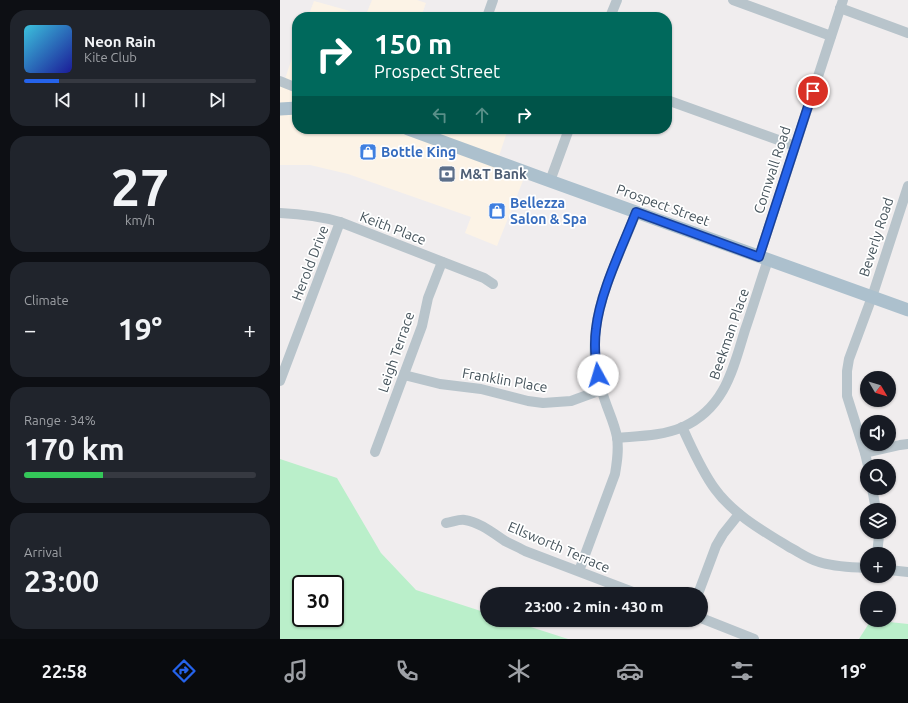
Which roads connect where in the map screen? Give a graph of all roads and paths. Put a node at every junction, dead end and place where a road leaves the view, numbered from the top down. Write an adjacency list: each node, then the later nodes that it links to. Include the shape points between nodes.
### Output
1 (493, 0): 5 (street)
2 (617, 0): 6 (street)
3 (733, 0): 8 (street)
4 (841, 4): 7 (street); 8 (street, Cornwall Road)
5 (489, 12)
6 (612, 12)
7 (908, 32)
8 (831, 36): 16 (street, Cornwall Road)
9 (280, 81): 10 (street)
10 (292, 86)
11 (672, 102): 16 (street)
12 (292, 108): 13 (main road)
13 (280, 109)
14 (421, 134): 17 (main road, Prospect Street)
15 (567, 134): 17 (street)
16 (795, 146): 22 (street, Cornwall Road)
17 (550, 182): 19 (main road, Prospect Street)
18 (908, 186): 25 (street, Beverly Road)
19 (636, 212): 22 (main road, Prospect Street); 29 (street, via 599,311 595,353)
20 (280, 213): 21 (street, Keith Place, via 321,216)
21 (340, 222): 23 (street, Keith Place); 28 (street, Herold Drive)
22 (763, 258): 25 (main road, Prospect Street); 30 (street, Beekman Place, via 725,389 708,410)
23 (442, 262): 24 (street, Keith Place); 27 (street, Leigh Terrace)
24 (493, 284)
25 (872, 297): 26 (main road, Prospect Street); 34 (street, Beverly Road, via 850,359 846,384 847,396)
26 (908, 310)
27 (404, 375): 29 (street, Franklin Place, via 440,384 481,388 543,403 571,401); 33 (street, Leigh Terrace)
28 (280, 381)
29 (601, 390): 31 (street)
30 (682, 427): 31 (street, Beekman Place, via 655,435); 36 (street, via 707,478)
31 (617, 438): 40 (street, via 615,474)
32 (908, 444): 34 (street)
33 (375, 452)
34 (865, 453): 35 (street, Beverly Road)
35 (866, 459)
36 (739, 514): 38 (street, via 768,534 818,562); 43 (street, via 716,546)
37 (446, 523): 40 (street, Ellsworth Terrace, via 470,521 525,551)
38 (860, 567)
39 (896, 571): 41 (street)
40 (579, 572): 42 (street, Ellsworth Terrace)
41 (908, 572)
42 (619, 587)
43 (701, 587)
44 (708, 621): 45 (street)
45 (754, 639)

